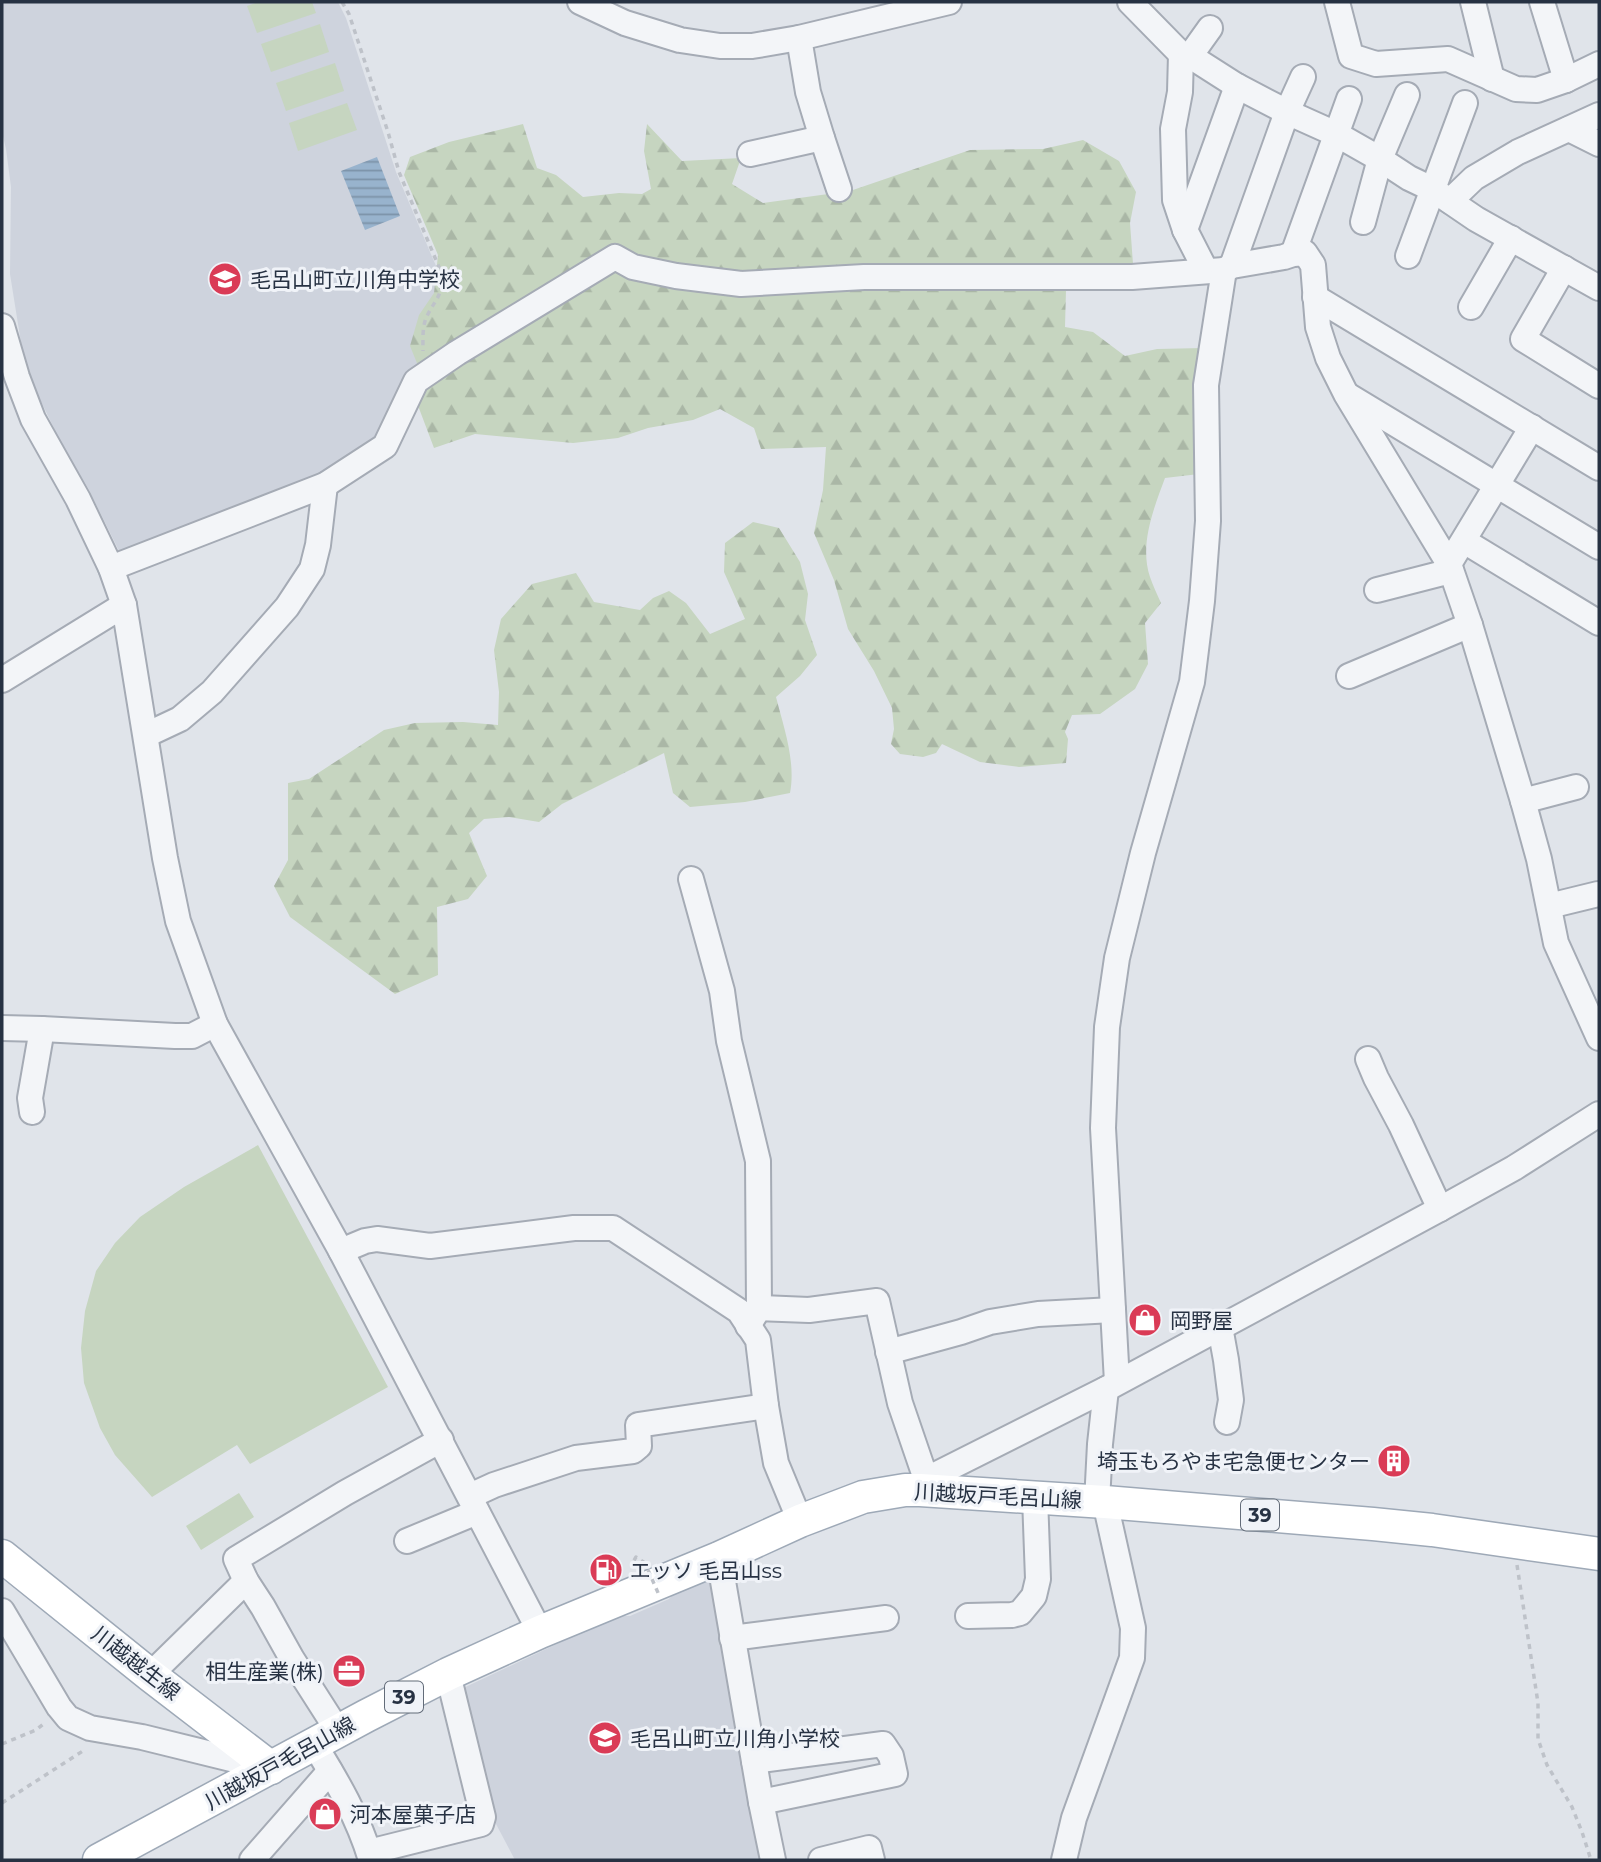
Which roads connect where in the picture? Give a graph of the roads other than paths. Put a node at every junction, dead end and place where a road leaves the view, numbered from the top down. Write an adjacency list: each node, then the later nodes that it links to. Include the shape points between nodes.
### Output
1 (580, 2): 8 (street, via 625,23 680,40 752,46)
2 (949, 2): 8 (street)
3 (1337, 2): 12 (street, via 1351,56 1376,64 1448,59)
4 (1473, 2): 12 (street)
5 (1542, 2): 13 (street)
6 (1134, 3): 9 (street)
7 (1210, 28): 9 (street)
8 (799, 38): 22 (street)
9 (1185, 55): 14 (street); 29 (street, via 1172,129 1175,200)
10 (1599, 64): 13 (street)
11 (1303, 77): 18 (street)
12 (1492, 79): 13 (street, via 1516,89 1536,90)
13 (1566, 80)
14 (1237, 86): 18 (street); 29 (street)
15 (1407, 95): 25 (street)
16 (1349, 99): 21 (street)
17 (1465, 103): 27 (street)
18 (1287, 112): 21 (street); 34 (street)
19 (1599, 115): 20 (street)
20 (1569, 130): 23 (street); 27 (street)
21 (1336, 134): 25 (street); 31 (street)
22 (822, 138): 24 (street); 26 (street)
23 (1599, 144)
24 (750, 154)
25 (1380, 159): 27 (street); 28 (street)
26 (839, 189)
27 (1441, 195): 30 (street); 32 (street)
28 (1363, 222)
29 (1185, 230): 34 (street)
30 (1511, 238): 33 (street); 37 (street)
31 (1293, 254): 34 (street); 36 (street, via 1305,253 1313,265)
32 (1408, 256)
33 (1564, 268): 35 (street); 39 (street, via 1523,339)
34 (1221, 269): 43 (street, via 1132,277 864,277 741,284 633,267 615,257 416,381 385,446); 70 (street, via 1206,385 1208,521 1192,682 1117,958 1107,1027 1103,1128)
35 (1597, 282)
36 (1315, 297): 40 (street, via 1318,327); 41 (street)
37 (1471, 307)
38 (3, 336): 47 (street, via 33,419)
39 (1599, 386)
40 (1346, 394): 44 (street); 48 (street)
41 (1532, 427): 42 (street); 44 (street)
42 (1599, 468)
43 (325, 485): 47 (street); 55 (street, via 312,569 287,607 212,692 180,719)
44 (1498, 485): 45 (street); 46 (street)
45 (1464, 541): 48 (street); 51 (street)
46 (1599, 547)
47 (111, 568): 50 (street)
48 (1450, 568): 49 (street); 52 (street)
49 (1377, 590)
50 (124, 605): 54 (street); 55 (street)
51 (1599, 623)
52 (1470, 625): 53 (street); 57 (street)
53 (1349, 676)
54 (2, 680)
55 (145, 735): 61 (street, via 178,921)
56 (1576, 788): 57 (street)
57 (1523, 801): 60 (street)
58 (691, 879): 71 (street, via 722,991 729,1041 758,1161)
59 (1598, 894): 60 (street)
60 (1549, 906): 64 (street, via 1556,943)
61 (215, 1024): 63 (street, via 192,1036); 69 (street)
62 (2, 1028): 63 (street)
63 (43, 1029): 66 (street, via 30,1098)
64 (1599, 1038)
65 (1368, 1059): 68 (street)
66 (32, 1112)
67 (1599, 1114): 68 (street)
68 (1440, 1209): 72 (street)
69 (341, 1251): 71 (street, via 377,1239 430,1246 613,1227); 77 (street)
70 (1112, 1310): 73 (street, via 990,1322); 74 (street)
71 (754, 1317): 73 (street, via 877,1301); 75 (street)
72 (1220, 1327): 74 (street); 76 (street, via 1231,1400)
73 (888, 1352): 78 (street)
74 (1111, 1386): 78 (street, via 935,1475); 80 (street, via 1100,1444)
75 (766, 1406): 81 (street, via 638,1425 639,1446 633,1451 576,1458 494,1485); 82 (street, via 776,1463)
76 (1227, 1422)
77 (441, 1440): 81 (street); 87 (street, via 236,1559)
78 (924, 1486): 79 (main road, 川越坂戸毛呂山線 / 39); 82 (main road, 川越坂戸毛呂山線 / 39, via 863,1497)
79 (1035, 1497): 80 (main road, 川越坂戸毛呂山線 / 39); 89 (street, via 1038,1579 1034,1596 1020,1613)
80 (1101, 1502): 84 (main road, 川越坂戸毛呂山線 / 39, via 1373,1524); 106 (street, via 1133,1628 1132,1658 1074,1818)
81 (473, 1504): 83 (street); 91 (street)
82 (800, 1521): 86 (main road, 川越坂戸毛呂山線 / 39)
83 (407, 1541)
84 (1599, 1555)
85 (2, 1556): 94 (main road, 川越越生線)
86 (719, 1558): 91 (main road, 川越坂戸毛呂山線 / 39); 92 (street)
87 (246, 1581): 94 (street); 95 (street, via 292,1659)
88 (2, 1611): 97 (street, via 68,1718 90,1728)
89 (968, 1616)
90 (886, 1618): 92 (street)
91 (540, 1632): 93 (main road, 川越坂戸毛呂山線 / 39)
92 (733, 1638): 96 (street)
93 (448, 1674): 95 (main road, 川越坂戸毛呂山線 / 39); 100 (street, via 481,1824)
94 (150, 1675): 97 (main road, 川越越生線)
95 (326, 1738): 97 (main road, 川越坂戸毛呂山線 / 39); 98 (street)
96 (754, 1761): 99 (street); 99 (street, via 883,1744 895,1774)
97 (271, 1768): 101 (main road, 川越坂戸毛呂山線 / 39)
98 (330, 1771): 100 (street); 102 (street)
99 (761, 1802): 103 (street)
100 (370, 1856)
101 (100, 1860)
102 (252, 1860)
103 (773, 1860)
104 (821, 1860): 105 (street, via 869,1848)
105 (872, 1860)
106 (1064, 1860)

